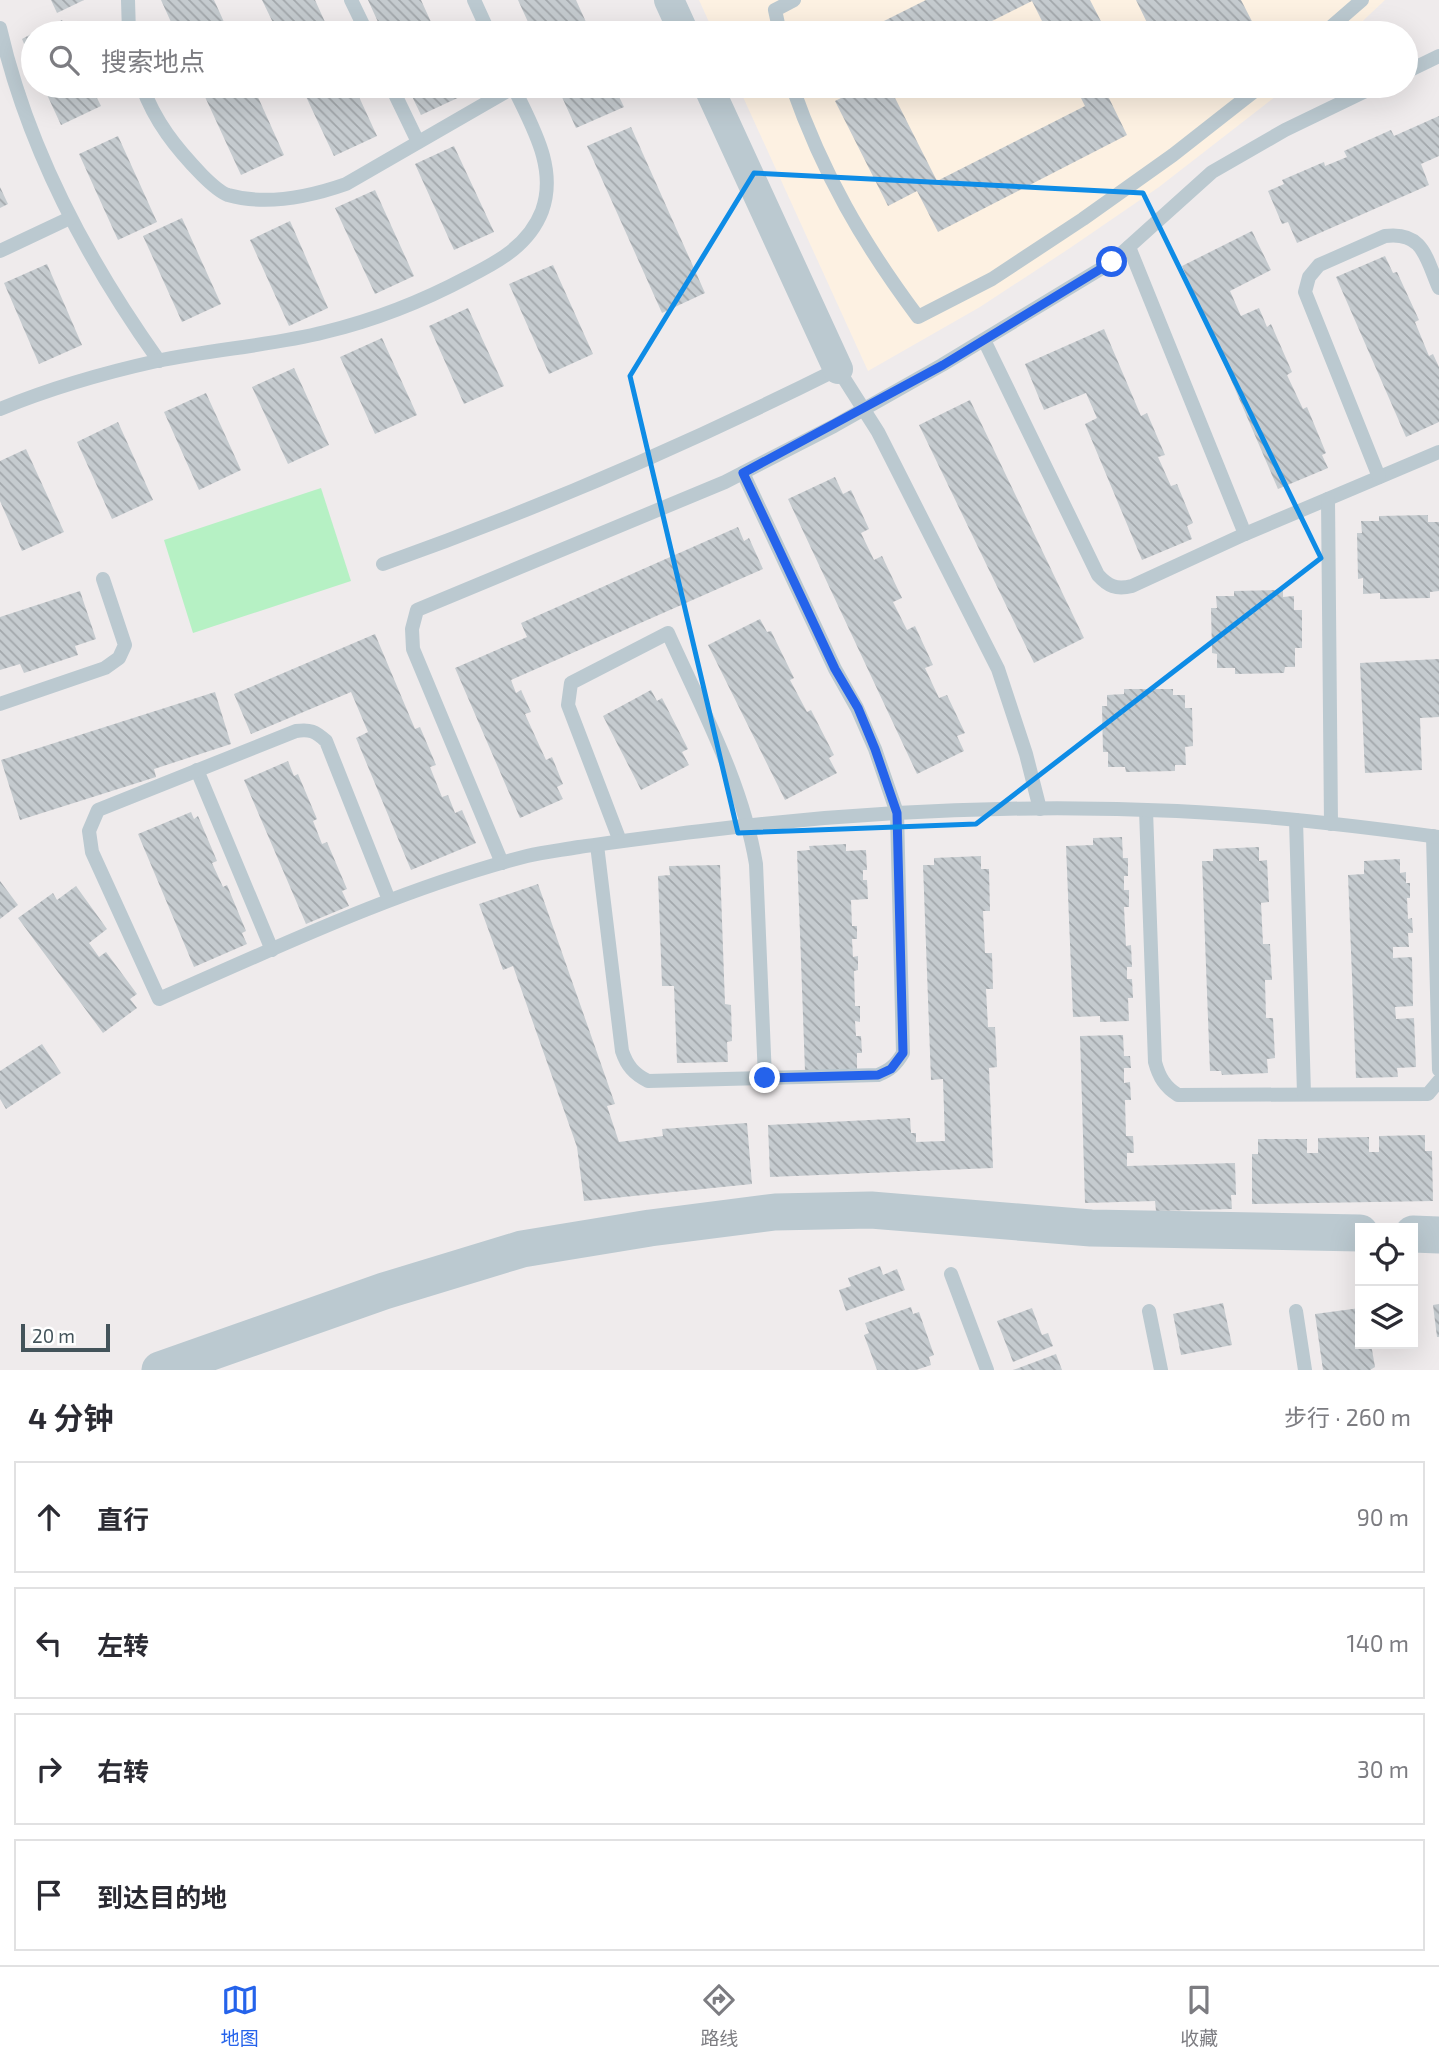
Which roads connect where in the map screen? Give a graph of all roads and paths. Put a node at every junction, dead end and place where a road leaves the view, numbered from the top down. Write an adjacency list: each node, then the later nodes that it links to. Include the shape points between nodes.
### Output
1 (128, 0): 7 (lane)
2 (351, 0): 8 (lane)
3 (474, 0): 9 (lane)
4 (669, 0): 10 (street)
5 (794, 0): 11 (lane, via 775,10)
6 (1362, 0): 12 (lane)
7 (129, 21)
8 (361, 21)
9 (484, 21)
10 (679, 21)
11 (777, 21)
12 (1338, 21)
13 (0, 28): 25 (lane, via 22,104)
14 (1439, 56): 15 (lane)
15 (1418, 66)
16 (147, 98): 24 (lane, via 177,150 225,194 277,199 322,192 369,173)
17 (397, 98): 24 (lane)
18 (495, 98): 24 (lane)
19 (519, 98): 30 (lane, via 544,155 547,175 541,212 514,251 442,291 366,320 285,340)
20 (714, 98): 31 (street)
21 (797, 98): 22 (lane, via 818,154 852,220 918,317 992,279 1083,219)
22 (1246, 98)
23 (1351, 98): 26 (lane, via 1212,172)
24 (418, 142)
25 (70, 218): 27 (lane); 30 (lane, via 102,277)
26 (1129, 247): 29 (lane); 38 (lane)
27 (0, 251)
28 (1439, 288): 36 (lane, via 1420,244 1396,234 1319,265 1309,277 1305,292)
29 (984, 340): 33 (lane); 38 (lane, via 1098,575 1108,585 1132,586)
30 (159, 361): 32 (lane, via 46,391)
31 (838, 369): 33 (lane); 39 (lane, via 651,459)
32 (0, 409)
33 (864, 409): 35 (lane); 43 (lane, via 998,669)
34 (1439, 452): 36 (lane)
35 (743, 473): 45 (lane, via 835,669 858,708); 52 (lane, via 417,610 413,649)
36 (1379, 477): 37 (lane)
37 (1328, 499): 38 (lane); 47 (lane)
38 (1245, 534)
39 (383, 564)
40 (103, 579): 41 (lane, via 124,645 119,659)
41 (0, 704)
42 (197, 770): 53 (lane, via 296,731 316,732 326,741); 54 (lane); 54 (lane, via 98,810 89,831 92,852 159,999)
43 (1040, 809): 44 (lane); 45 (lane)
44 (1146, 810): 46 (lane); 58 (lane, via 1155,1062 1162,1080 1178,1095)
45 (897, 813): 48 (lane); 56 (lane, via 903,1053 891,1069 878,1075)
46 (1296, 820): 47 (lane); 58 (lane)
47 (1331, 824): 49 (lane)
48 (748, 825): 50 (lane); 50 (lane, via 735,781 668,634 571,683 568,705); 56 (lane, via 757,864)
49 (1436, 836): 55 (lane)
50 (620, 841): 51 (lane)
51 (597, 845): 52 (lane); 56 (lane, via 622,1051 631,1070 648,1081)
52 (502, 863): 53 (lane)
53 (389, 900): 54 (lane)
54 (272, 950)
55 (1439, 1070)
56 (765, 1078)
57 (1439, 1081): 58 (lane, via 1428,1094)
58 (1304, 1094)
59 (1355, 1233): 65 (street, via 1091,1228 871,1210 775,1212 522,1249 384,1291)
60 (1418, 1234): 61 (street)
61 (1439, 1235)
62 (951, 1274): 66 (lane)
63 (1149, 1311): 67 (lane)
64 (1296, 1311): 68 (lane)
65 (160, 1370)
66 (988, 1370)
67 (1161, 1370)
68 (1305, 1370)

